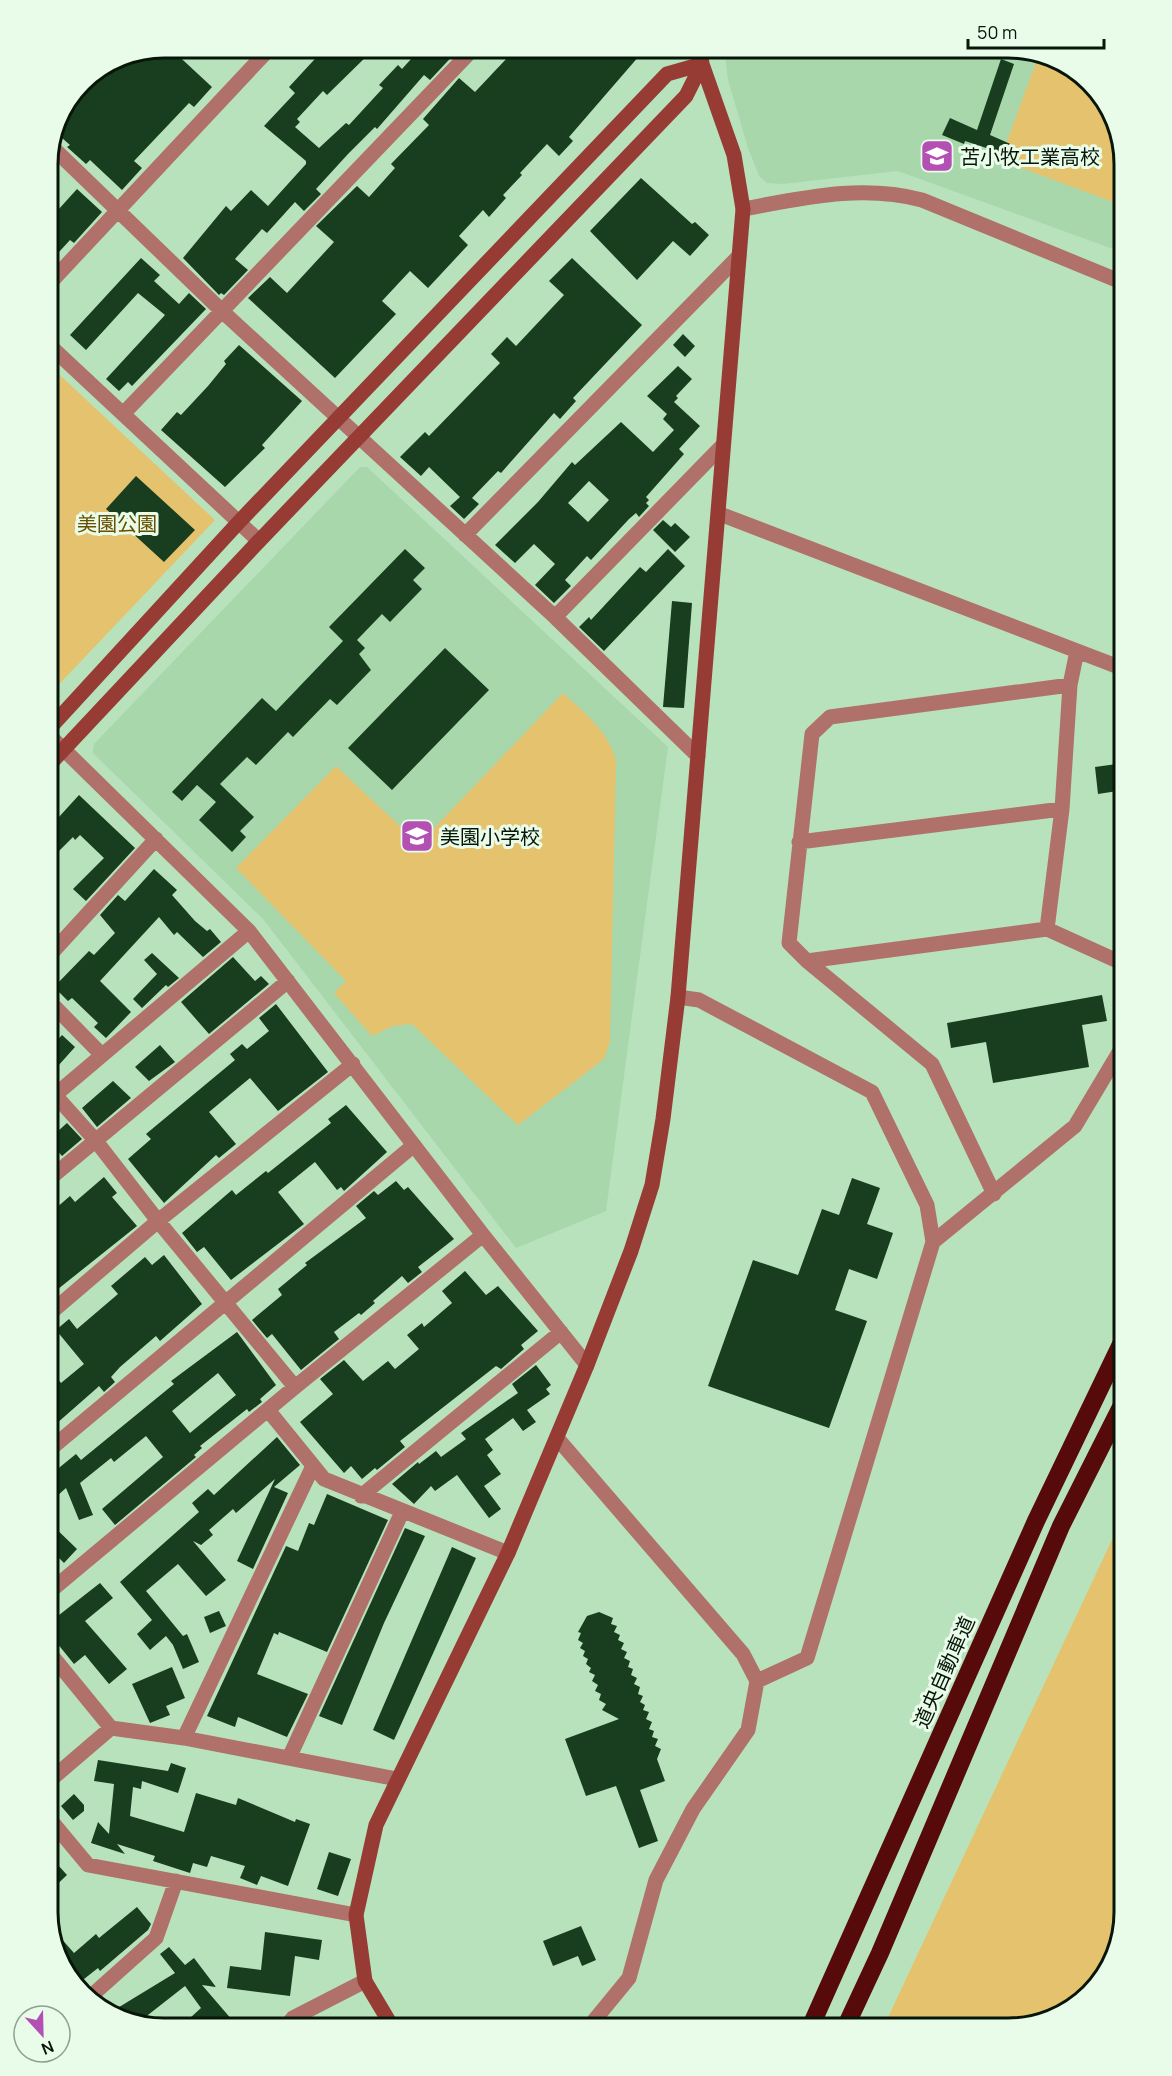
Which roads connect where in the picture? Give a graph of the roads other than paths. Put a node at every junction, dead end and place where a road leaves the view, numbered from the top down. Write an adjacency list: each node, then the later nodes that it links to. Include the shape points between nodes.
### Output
1 (261, 58): 7 (street)
2 (464, 58): 11 (street)
3 (701, 59): 4 (street)
4 (702, 64): 6 (street, via 734,156); 14 (street, via 667,74); 15 (street, via 686,96)
5 (59, 154): 7 (street)
6 (743, 209): 8 (street); 10 (street, via 840,192 901,194)
7 (120, 210): 9 (street); 11 (street)
8 (739, 256): 16 (street); 19 (street)
9 (59, 274)
10 (1114, 279)
11 (223, 312): 13 (street); 14 (street)
12 (59, 354): 13 (street)
13 (123, 414): 18 (street)
14 (338, 419): 15 (street); 18 (street)
15 (359, 437): 19 (street); 20 (street)
16 (722, 446): 17 (street); 21 (street)
17 (720, 514): 22 (street); 29 (street)
18 (238, 523): 20 (street); 25 (street)
19 (465, 535): 21 (street)
20 (259, 541): 27 (street)
21 (555, 617): 29 (street)
22 (1077, 651): 23 (street); 24 (street)
23 (1114, 665)
24 (1070, 685): 30 (street); 32 (street, via 830,717 812,735)
25 (59, 720)
26 (59, 743): 27 (street)
27 (65, 749): 28 (street); 31 (street)
28 (59, 755)
29 (698, 756): 39 (street)
30 (1062, 809): 32 (street); 33 (street)
31 (156, 839): 34 (street); 35 (street)
32 (799, 842): 37 (street, via 789,942)
33 (1047, 929): 36 (street); 37 (street)
34 (249, 931): 38 (street); 41 (street)
35 (59, 945)
36 (1114, 959)
37 (807, 961): 49 (street, via 932,1064)
38 (288, 981): 43 (street); 46 (street)
39 (678, 997): 52 (street, via 699,1000 872,1092 927,1205); 57 (street, via 652,1185)
40 (59, 1011): 41 (street)
41 (101, 1054): 44 (street)
42 (1114, 1061): 49 (street, via 1076,1126)
43 (353, 1064): 47 (street); 50 (street)
44 (58, 1092)
45 (58, 1104): 46 (street)
46 (96, 1141): 48 (street); 50 (street)
47 (414, 1145): 51 (street); 53 (street)
48 (58, 1172)
49 (994, 1194): 52 (street)
50 (158, 1221): 53 (street); 54 (street)
51 (483, 1235): 55 (street); 58 (street)
52 (933, 1242): 69 (street, via 807,1658)
53 (225, 1302): 58 (street); 62 (street)
54 (58, 1307)
55 (561, 1332): 57 (street); 64 (street)
56 (1114, 1359): 83 (highway, 道央自動車道, via 1036,1521)
57 (587, 1365): 61 (street)
58 (296, 1386): 59 (street)
59 (268, 1410): 63 (street); 67 (street)
60 (1114, 1421): 84 (highway, via 1061,1526)
61 (557, 1438): 66 (street); 69 (street, via 743,1654)
62 (58, 1442)
63 (312, 1468): 64 (street, via 324,1479); 71 (street)
64 (361, 1496): 65 (street)
65 (402, 1512): 66 (street); 72 (street)
66 (508, 1553): 74 (street)
67 (58, 1585)
68 (58, 1663): 70 (street)
69 (757, 1681): 82 (street, via 748,1730 693,1809 656,1880 629,1978)
70 (111, 1728): 71 (street); 73 (street)
71 (184, 1738): 72 (street)
72 (289, 1758): 74 (street)
73 (58, 1773)
74 (397, 1779): 77 (street, via 376,1825)
75 (58, 1829): 76 (street, via 88,1865)
76 (176, 1881): 77 (street); 79 (street, via 156,1938)
77 (356, 1915): 78 (street)
78 (365, 1981): 80 (street); 81 (street)
79 (95, 1992)
80 (295, 2017)
81 (387, 2017)
82 (597, 2018)
83 (815, 2018)
84 (850, 2018)

